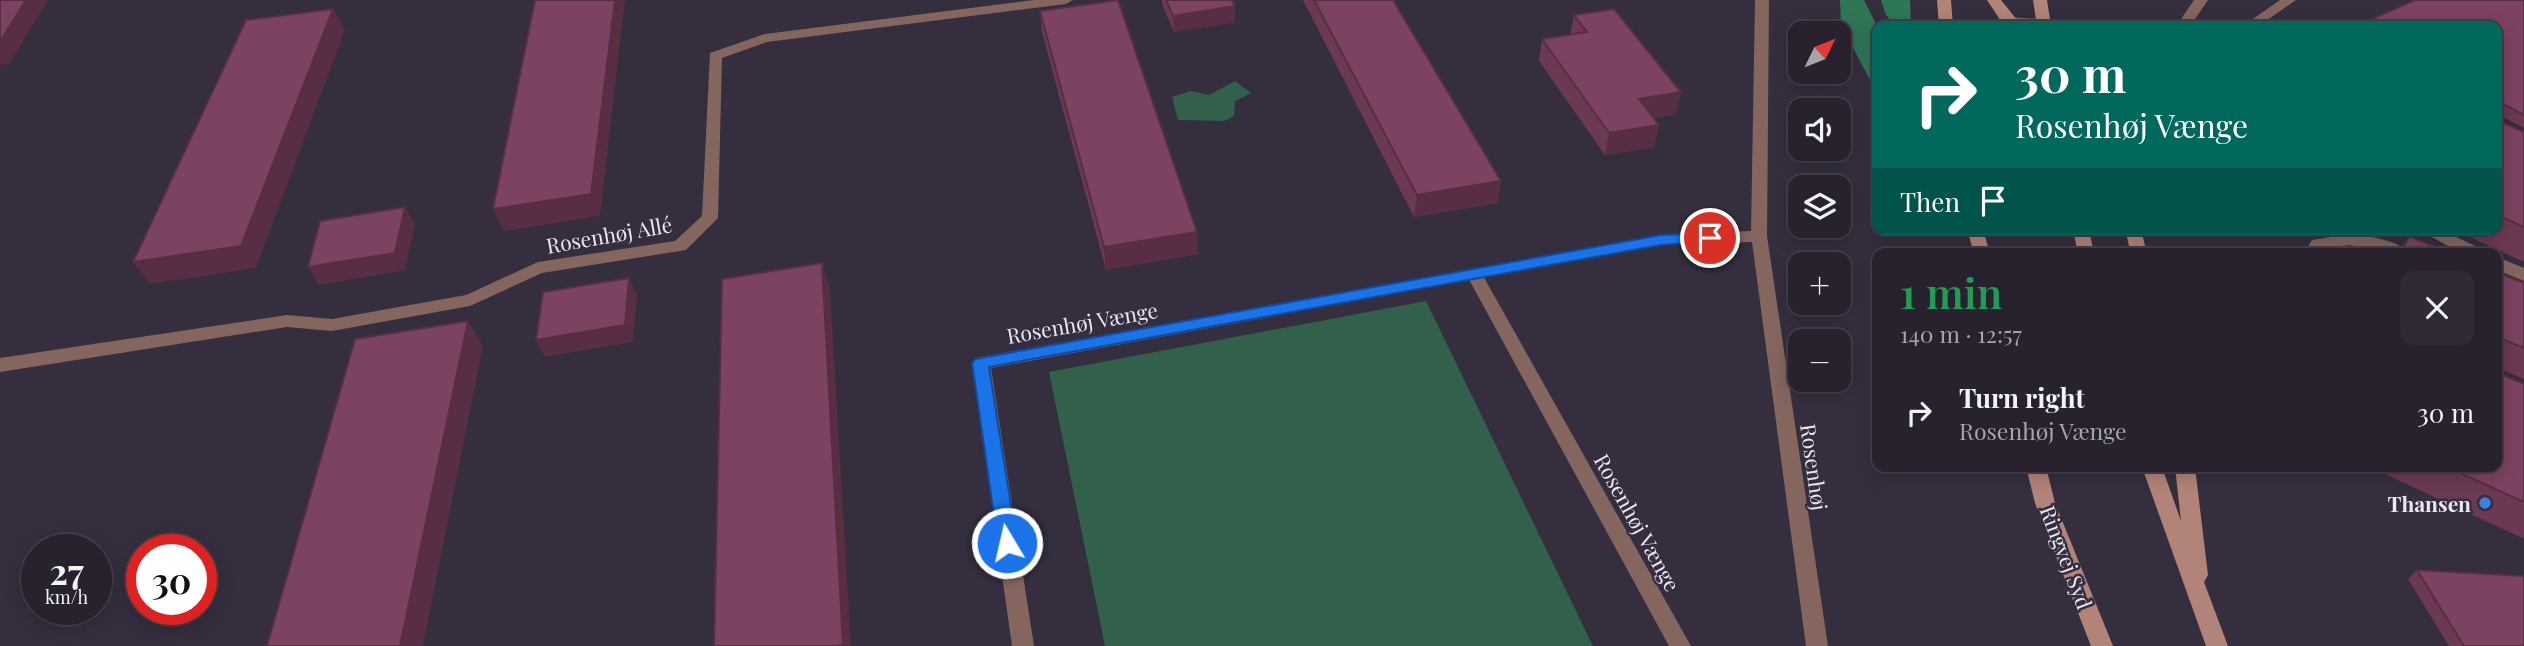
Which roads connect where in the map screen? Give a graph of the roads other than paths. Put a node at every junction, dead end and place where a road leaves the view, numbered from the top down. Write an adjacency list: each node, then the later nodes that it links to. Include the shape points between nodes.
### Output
1 (1066, 0): 21 (street, Rosenhøj Allé, via 765,38 715,56 710,218 680,246 538,268 470,300 332,325 287,321)
2 (1762, 0): 14 (street, Rosenhøj)
3 (1944, 0): 8 (main road)
4 (1994, 0): 9 (main road)
5 (2040, 0): 10 (main road)
6 (2201, 0): 11 (street)
7 (2289, 0): 12 (street)
8 (1946, 21)
9 (2010, 21)
10 (2043, 21)
11 (2187, 21)
12 (2258, 21)
13 (2438, 235): 17 (street)
14 (1759, 236): 19 (street, Rosenhøj Vænge, via 1661,240); 28 (street, Rosenhøj)
15 (2316, 248): 16 (street, via 2345,238)
16 (2388, 248)
17 (2466, 248)
18 (2502, 265): 20 (street)
19 (1474, 274): 26 (street, Rosenhøj Vænge, via 981,363); 27 (street, Rosenhøj Vænge)
20 (2524, 275)
21 (0, 365)
22 (2037, 472): 29 (main road, Ringvej Syd, via 2045,503)
23 (2154, 472): 25 (main road)
24 (2186, 472): 25 (main road)
25 (2202, 610): 30 (main road)
26 (1023, 646)
27 (1680, 646)
28 (1817, 646)
29 (2102, 646)
30 (2217, 646)

